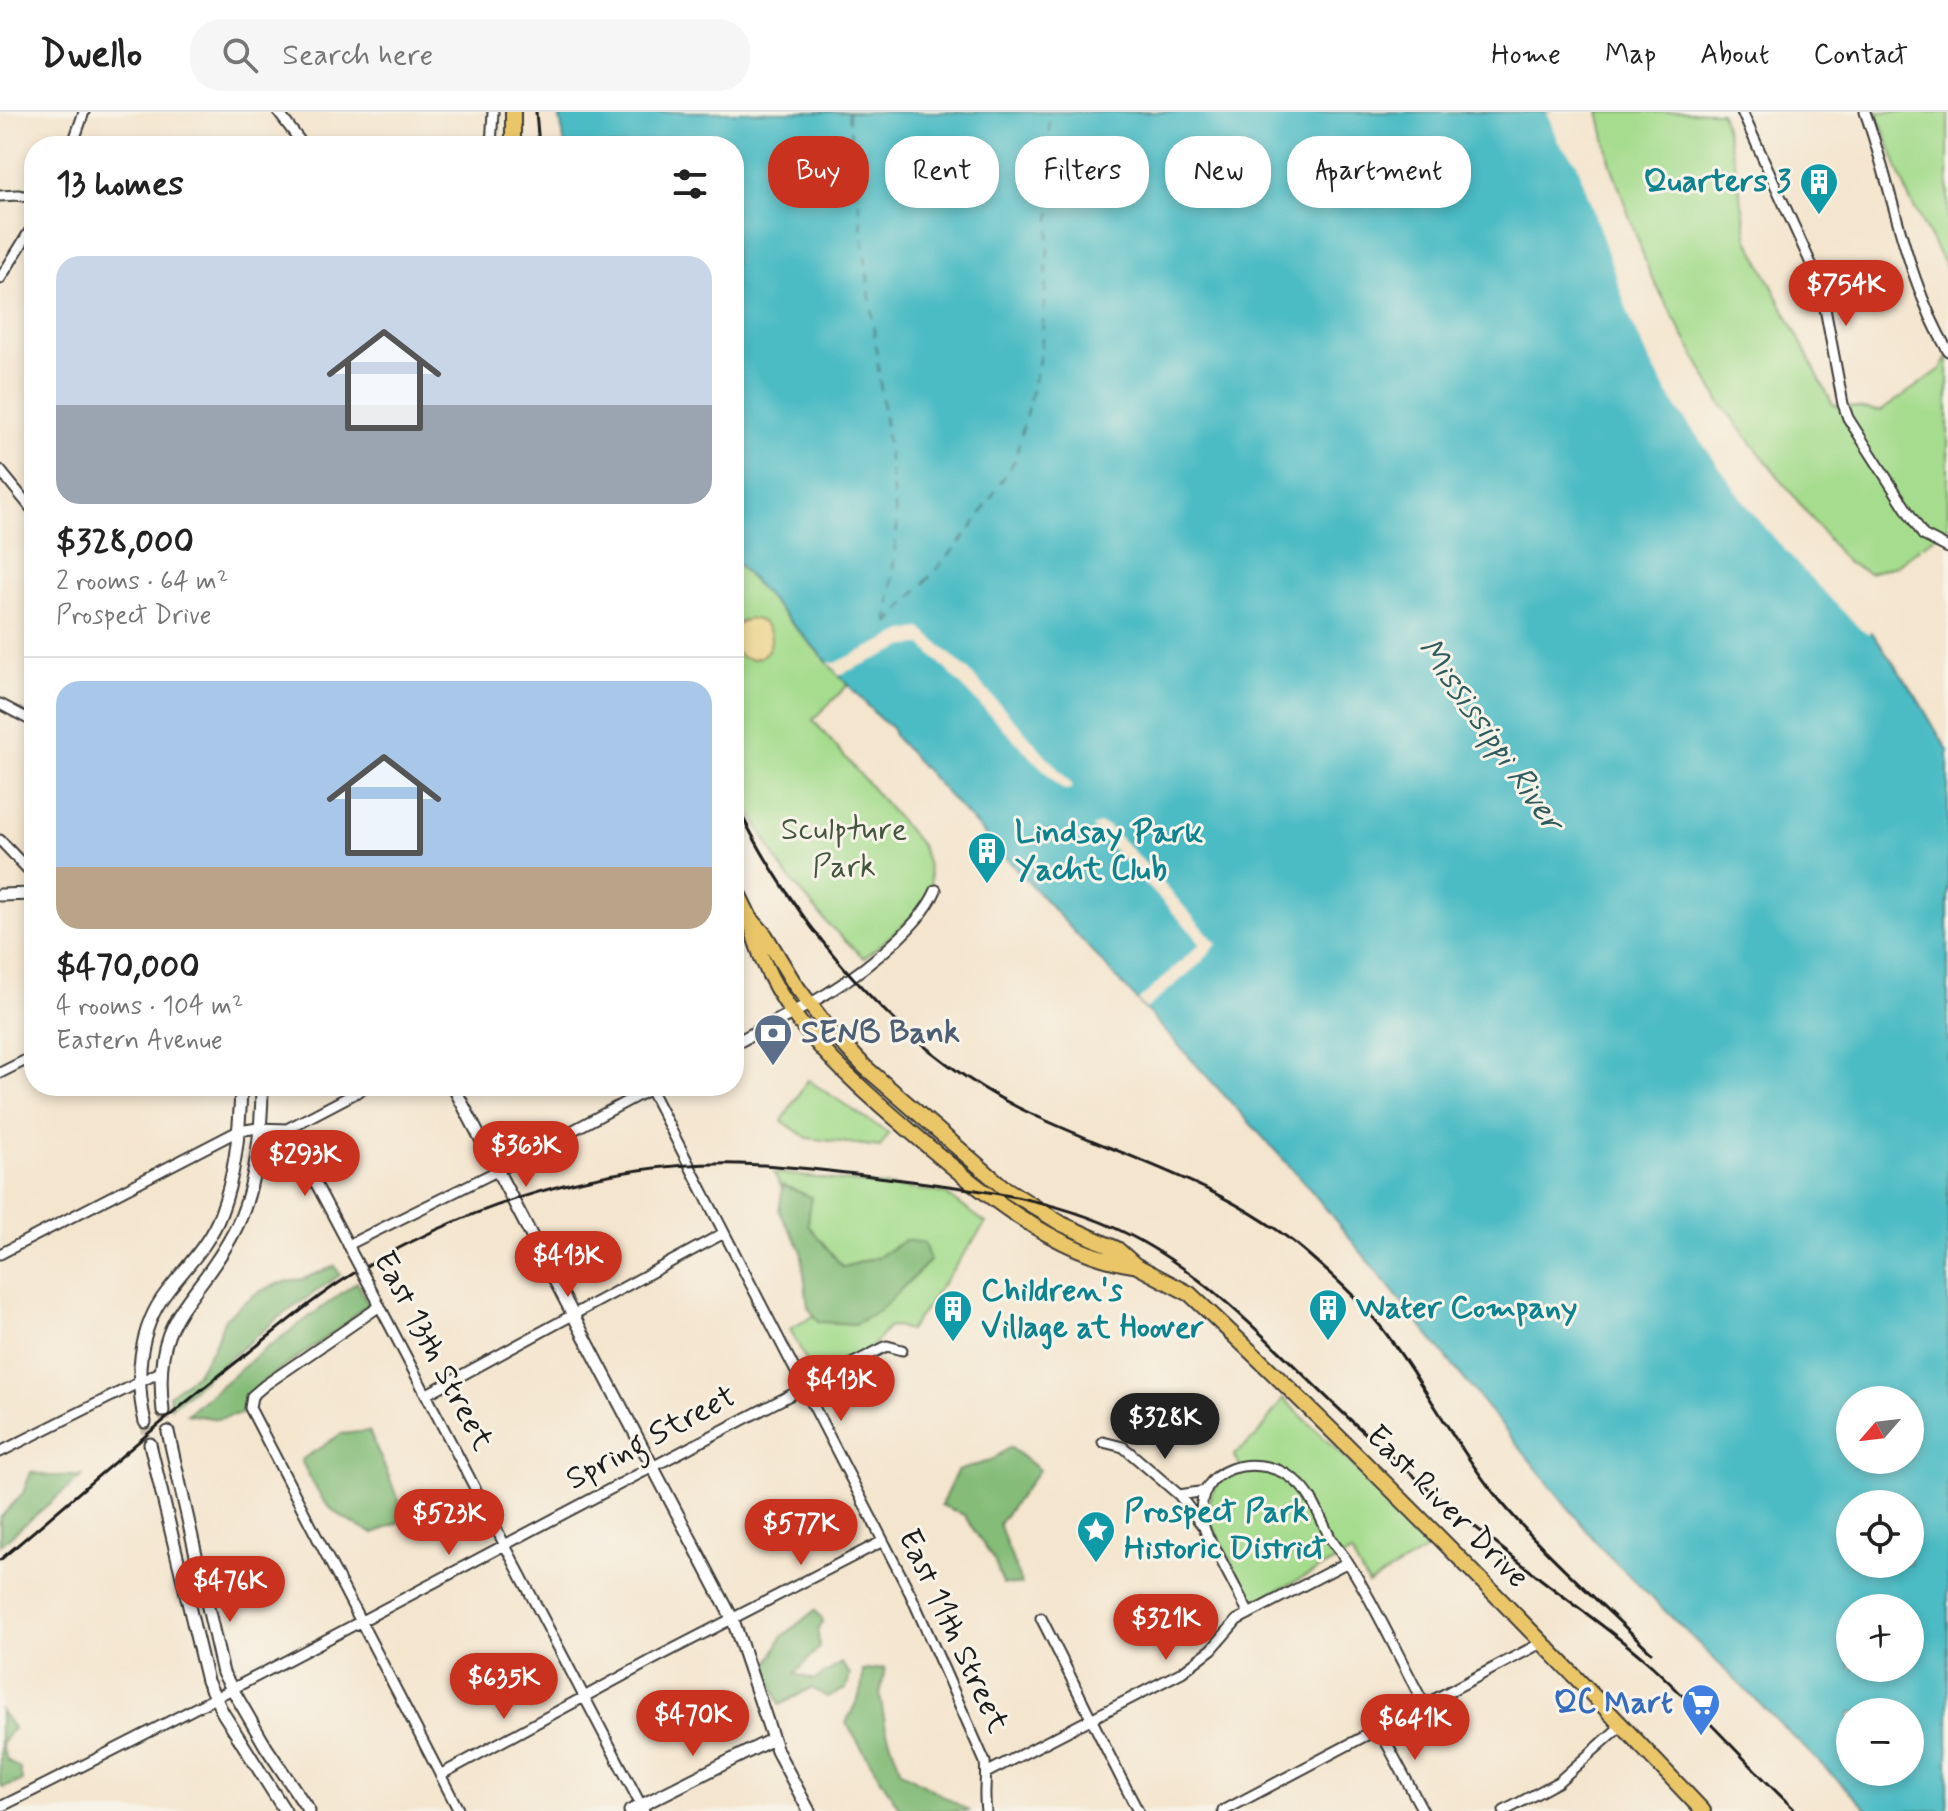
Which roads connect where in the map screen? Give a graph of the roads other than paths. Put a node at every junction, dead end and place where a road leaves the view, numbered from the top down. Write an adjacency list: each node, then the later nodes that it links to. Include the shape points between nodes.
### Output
1 (84, 112): 7 (street)
2 (278, 112): 8 (street)
3 (493, 112): 9 (street)
4 (513, 112): 10 (main road)
5 (1742, 112): 18 (street, via 1817,277 1848,418 1923,535)
6 (1865, 112): 15 (street, via 1911,268)
7 (76, 136)
8 (296, 136)
9 (492, 136)
10 (513, 136)
11 (0, 196): 12 (street)
12 (24, 196)
13 (24, 240): 14 (street)
14 (0, 279)
15 (1948, 351)
16 (0, 470): 17 (street)
17 (24, 500)
18 (1948, 548)
19 (0, 704): 20 (street)
20 (24, 717)
21 (0, 840): 22 (street)
22 (24, 865)
23 (936, 890): 28 (street, via 929,906 904,932 852,978)
24 (24, 894): 25 (street)
25 (0, 895)
26 (744, 906): 27 (main road, East River Drive)
27 (750, 918): 28 (main road, East River Drive); 29 (main road, East River Drive, via 760,953)
28 (809, 1004): 29 (street); 46 (main road, East River Drive, via 865,1067 993,1179 1062,1224 1117,1249)
29 (794, 1012): 30 (street); 46 (main road, East River Drive, via 856,1083 968,1181 1035,1227 1113,1262)
30 (744, 1039)
31 (24, 1061): 32 (street)
32 (0, 1073)
33 (240, 1096): 41 (street)
34 (261, 1096): 39 (street)
35 (350, 1096): 40 (street)
36 (458, 1096): 42 (street)
37 (634, 1096): 42 (street)
38 (656, 1096): 43 (street, East 11th Street)
39 (258, 1128): 40 (street); 41 (street); 50 (street, via 244,1211 225,1249 170,1325)
40 (287, 1129): 44 (street, East 13th Street)
41 (238, 1131): 45 (street); 51 (street, via 221,1213 150,1321)
42 (497, 1171): 44 (street); 48 (street)
43 (724, 1233): 48 (street); 52 (street, East 11th Street)
44 (350, 1249): 47 (street, East 13th Street, bridge)
45 (0, 1254)
46 (1135, 1265): 71 (main road, East River Drive, via 1190,1294)
47 (378, 1302): 53 (street, East 13th Street); 70 (street, via 250,1401)
48 (573, 1315): 53 (street); 60 (street)
49 (902, 1350): 52 (street, Spring Street, via 887,1346)
50 (160, 1372): 51 (street); 54 (street)
51 (139, 1382): 55 (street); 59 (street)
52 (804, 1388): 60 (street, Spring Street); 64 (street, East 11th Street)
53 (427, 1394): 65 (street, East 13th Street)
54 (163, 1411)
55 (145, 1422)
56 (168, 1432): 72 (street, via 218,1652)
57 (1103, 1442): 62 (street, via 1123,1447)
58 (150, 1444): 74 (street)
59 (0, 1452)
60 (652, 1465): 65 (street, Spring Street); 69 (street)
61 (1206, 1491): 62 (street); 63 (street); 66 (street, via 1217,1476 1245,1464 1276,1468 1301,1486)
62 (1179, 1495): 63 (street)
63 (1204, 1527): 67 (street)
64 (883, 1541): 69 (street); 80 (street, East 11th Street)
65 (505, 1546): 70 (street, Spring Street); 73 (street, East 13th Street)
66 (1348, 1562): 67 (street); 75 (street)
67 (1249, 1614): 76 (street, via 1182,1672)
68 (1041, 1618): 76 (street)
69 (733, 1620): 73 (street); 79 (street)
70 (361, 1622): 72 (street, Spring Street); 81 (street)
71 (1543, 1642): 75 (street); 77 (main road, East River Drive)
72 (232, 1689): 74 (street, Spring Street); 88 (street)
73 (584, 1697): 81 (street); 84 (street, East 13th Street)
74 (215, 1698): 82 (street, Spring Street); 87 (street)
75 (1424, 1704): 78 (street)
76 (1091, 1719): 80 (street); 91 (street)
77 (1622, 1725): 94 (street, via 1558,1782); 95 (main road, East River Drive)
78 (1379, 1729): 92 (street); 93 (street)
79 (773, 1739): 84 (street); 90 (street)
80 (986, 1773): 85 (street, East 11th Street)
81 (440, 1775): 89 (street)
82 (15, 1800): 83 (street, Spring Street); 86 (street)
83 (0, 1807)
84 (638, 1809)
85 (986, 1809)
86 (21, 1811)
87 (285, 1811)
88 (309, 1811)
89 (459, 1811)
90 (809, 1811)
91 (1138, 1811)
92 (1223, 1811)
93 (1423, 1811)
94 (1504, 1811)
95 (1703, 1811)

